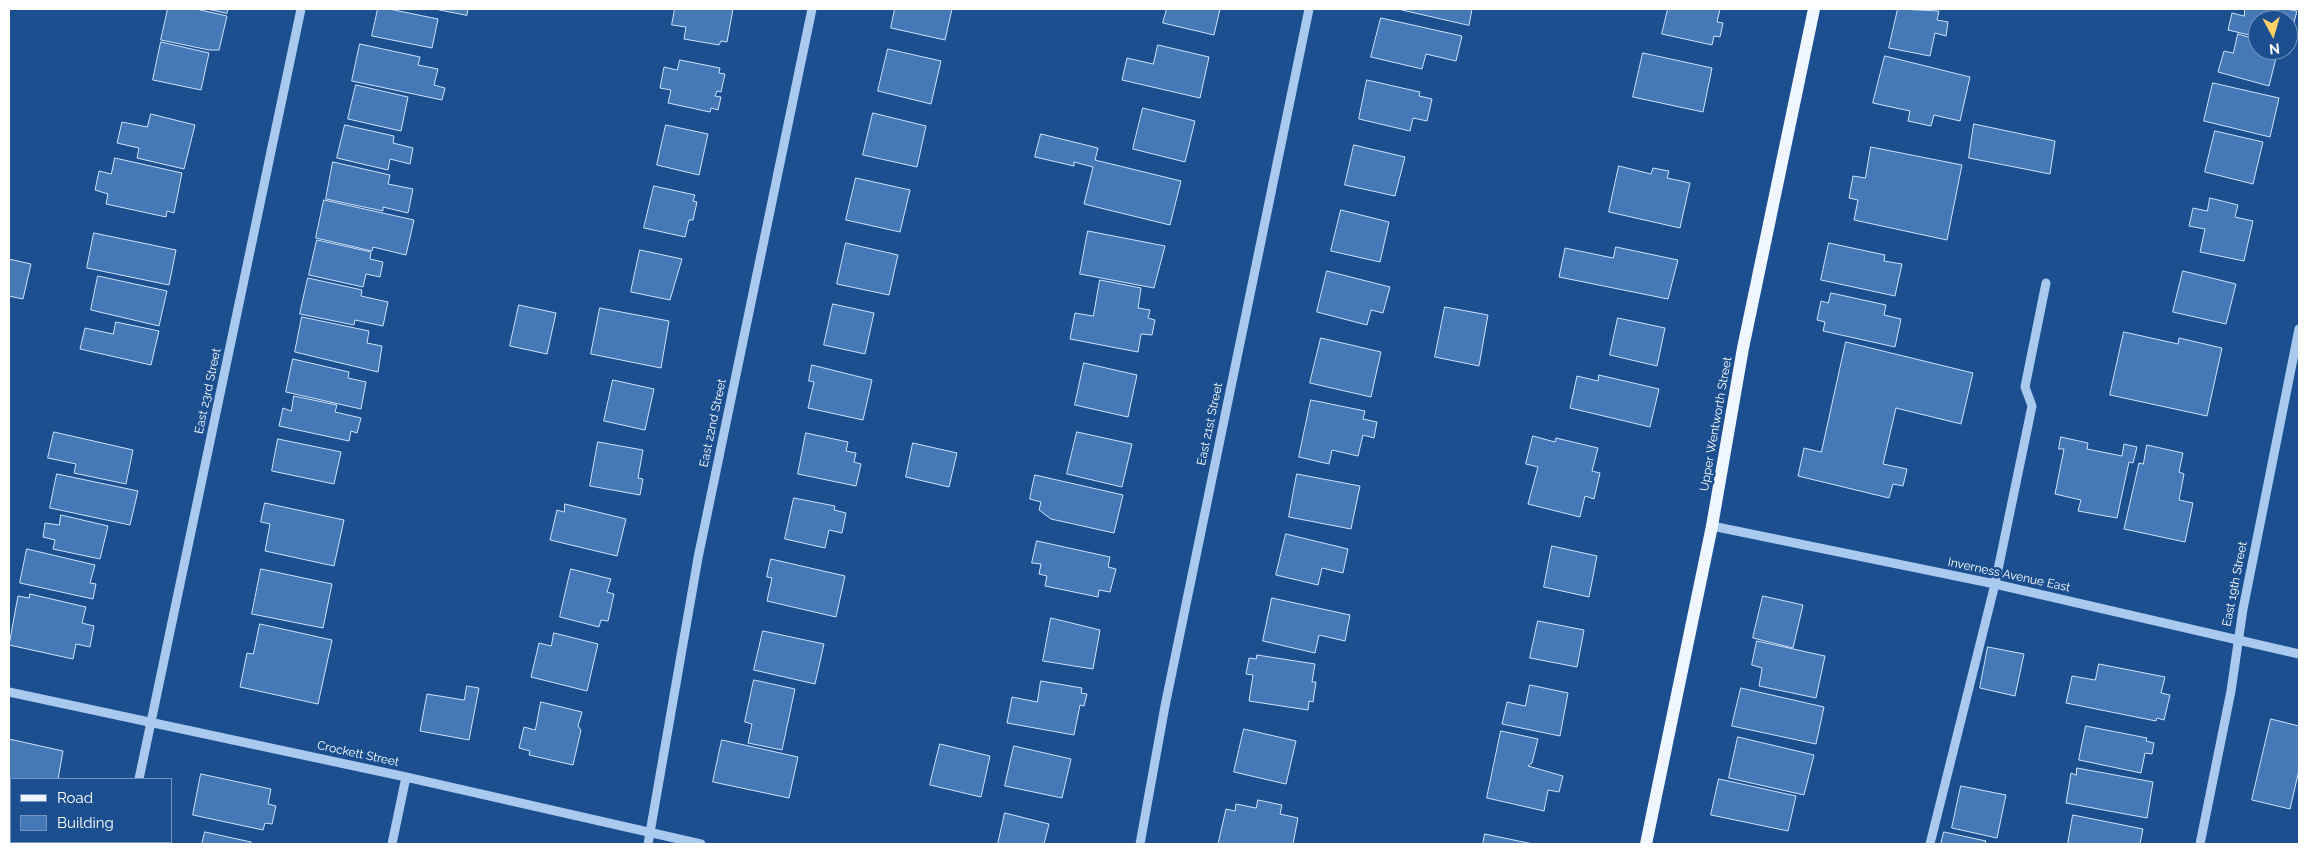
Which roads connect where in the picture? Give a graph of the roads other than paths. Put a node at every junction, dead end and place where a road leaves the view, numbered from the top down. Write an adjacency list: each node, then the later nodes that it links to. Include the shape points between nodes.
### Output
1 (301, 9): 12 (street, East 23rd Street)
2 (812, 9): 15 (street, East 22nd Street, via 698,558)
3 (1309, 9): 19 (street, East 21st Street, via 1165,706)
4 (1814, 9): 7 (main road, Upper Wentworth Street, via 1744,348)
5 (2046, 283): 8 (street, via 2025,387 2032,406)
6 (2299, 329): 9 (street, East 19th Street)
7 (1712, 526): 8 (street, Inverness Avenue East); 20 (main road, Upper Wentworth Street)
8 (1995, 584): 9 (street, Inverness Avenue East); 21 (street)
9 (2237, 640): 10 (street, Inverness Avenue East); 22 (street, East 19th Street, via 2231,691)
10 (2299, 654)
11 (9, 692): 12 (street, Crockett Street)
12 (151, 721): 13 (street, Crockett Street); 14 (street, East 23rd Street)
13 (406, 777): 15 (street, Crockett Street); 16 (street)
14 (139, 778)
15 (650, 832): 17 (street, East 22nd Street); 18 (street, Crockett Street)
16 (392, 844)
17 (648, 844)
18 (701, 844)
19 (1140, 844)
20 (1646, 844)
21 (1930, 844)
22 (2200, 844)

